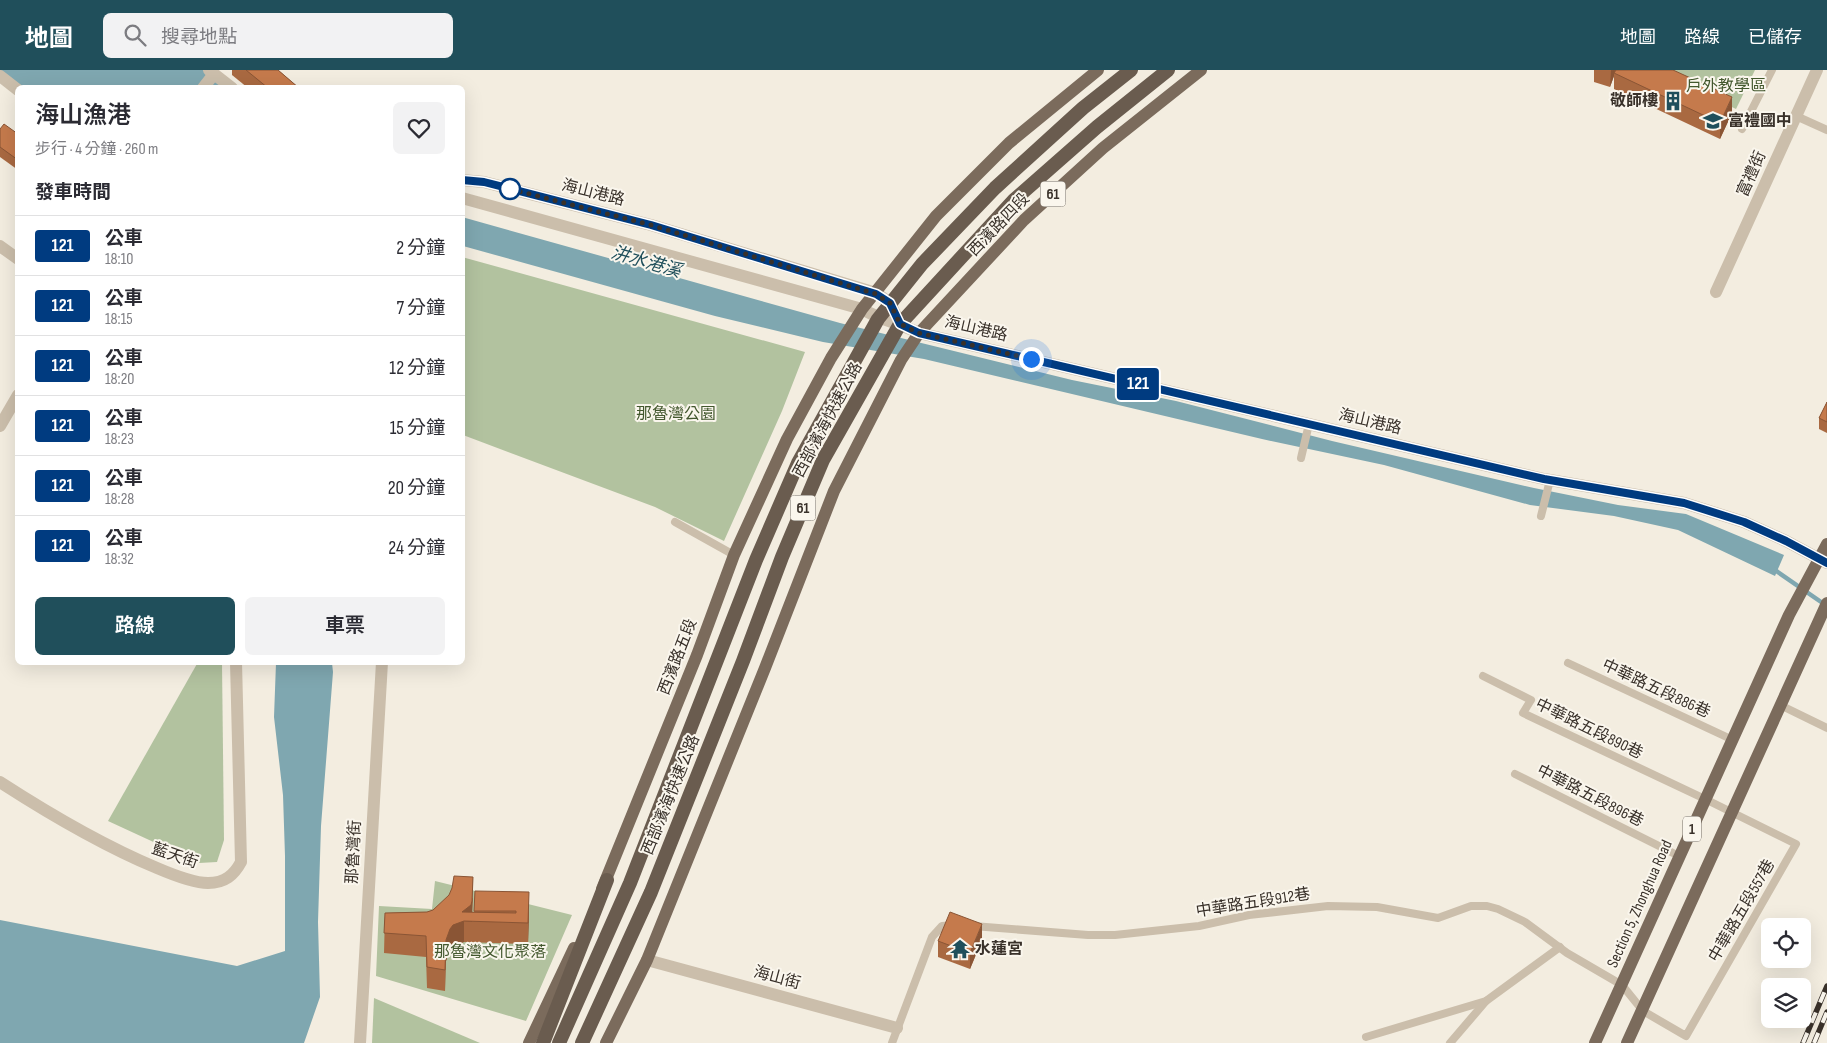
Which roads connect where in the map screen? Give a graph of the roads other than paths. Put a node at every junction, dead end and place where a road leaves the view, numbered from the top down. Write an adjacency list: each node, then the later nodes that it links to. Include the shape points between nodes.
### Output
1 (1098, 70): 22 (main road, via 1009,143 936,216)
2 (1131, 70): 23 (highway, 西部濱海快速公路 / 61, via 1083,108 995,188 922,264)
3 (1168, 70): 26 (highway, 西部濱海快速公路 / 61, via 1014,200)
4 (1201, 70): 27 (main road, 西濱路四段 / 61, via 1103,148 1024,220)
5 (1772, 70): 13 (lane)
6 (1817, 70): 12 (street, 富禮街)
7 (211, 72): 9 (street); 10 (street)
8 (0, 76): 11 (street)
9 (204, 85)
10 (228, 85)
11 (15, 88)
12 (1796, 116): 14 (lane); 21 (street, 富禮街)
13 (1742, 130)
14 (1827, 130)
15 (465, 180): 17 (street, 海山港路, via 484,182)
16 (465, 199): 19 (street, 海山港路)
17 (662, 228): 19 (street); 22 (street, 海山港路)
18 (0, 246): 20 (street)
19 (653, 250): 24 (street, 海山港路)
20 (15, 257)
21 (1716, 292)
22 (876, 294): 23 (street, 海山港路); 24 (main road, 西濱路五段)
23 (890, 303): 25 (highway, 西部濱海快速公路 / 61); 26 (street)
24 (862, 309): 25 (street, 海山港路); 36 (main road, 西濱路五段, via 787,439)
25 (878, 319): 26 (street, 海山港路); 62 (highway, 西部濱海快速公路 / 61, via 798,463 756,560 630,883)
26 (900, 324): 27 (street, 海山港路); 63 (highway, 西部濱海快速公路 / 61, via 824,460 782,558 651,892)
27 (919, 333): 29 (street, 海山港路); 53 (main road, 61, via 901,360 834,490)
28 (15, 400): 30 (street)
29 (1309, 424): 31 (lane); 32 (street, 海山港路)
30 (0, 426)
31 (1301, 458)
32 (1550, 480): 33 (lane); 37 (street, 海山港路, via 1684,503 1724,515 1786,541)
33 (1541, 516)
34 (675, 522): 36 (lane)
35 (1827, 544): 37 (main road, 1)
36 (734, 555): 51 (main road, 西濱路五段)
37 (1823, 561): 45 (main road, Section 5, Zhonghua Road / 1, via 1789,615)
38 (1827, 603): 43 (main road, 1)
39 (1568, 663): 45 (lane, 中華路五段886巷)
40 (236, 665): 47 (street, 藍天街, via 241,862 230,878 207,884 180,878 100,843)
41 (382, 665): 59 (street, 那魯灣街)
42 (1483, 676): 48 (lane, 中華路五段890巷, via 1531,700 1523,713)
43 (1780, 705): 44 (lane); 49 (main road, 1)
44 (1827, 728)
45 (1733, 740): 48 (main road, Section 5, Zhonghua Road / 1)
46 (1515, 774): 50 (lane, 中華路五段896巷)
47 (0, 782)
48 (1705, 799): 49 (lane, 中華路五段557巷); 50 (main road, Section 5, Zhonghua Road / 1)
49 (1732, 813): 56 (main road, 1); 56 (lane, 中華路五段557巷, via 1796,844 1686,1036)
50 (1680, 856): 54 (main road, Section 5, Zhonghua Road / 1)
51 (606, 880): 60 (main road, 西濱路五段); 61 (highway)
52 (1560, 947): 54 (lane, 中華路五段912巷); 55 (lane); 57 (lane, 中華路五段912巷, via 1514,916 1487,906 1471,906 1438,918 1377,907 1328,906 1115,935 948,925 942,926 932,937)
53 (647, 960): 57 (street, 海山街); 64 (main road, 61)
54 (1622, 986): 56 (lane, 中華路五段912巷); 67 (main road, Section 5, Zhonghua Road / 1)
55 (1486, 1002): 58 (lane); 66 (lane)
56 (1643, 1011): 68 (main road, 1)
57 (897, 1028): 65 (lane, 中華路五段912巷)
58 (1366, 1037)
59 (360, 1043)
60 (529, 1043)
61 (543, 1043)
62 (559, 1043)
63 (582, 1043)
64 (606, 1043)
65 (892, 1043)
66 (1450, 1043)
67 (1595, 1043)
68 (1627, 1043)

